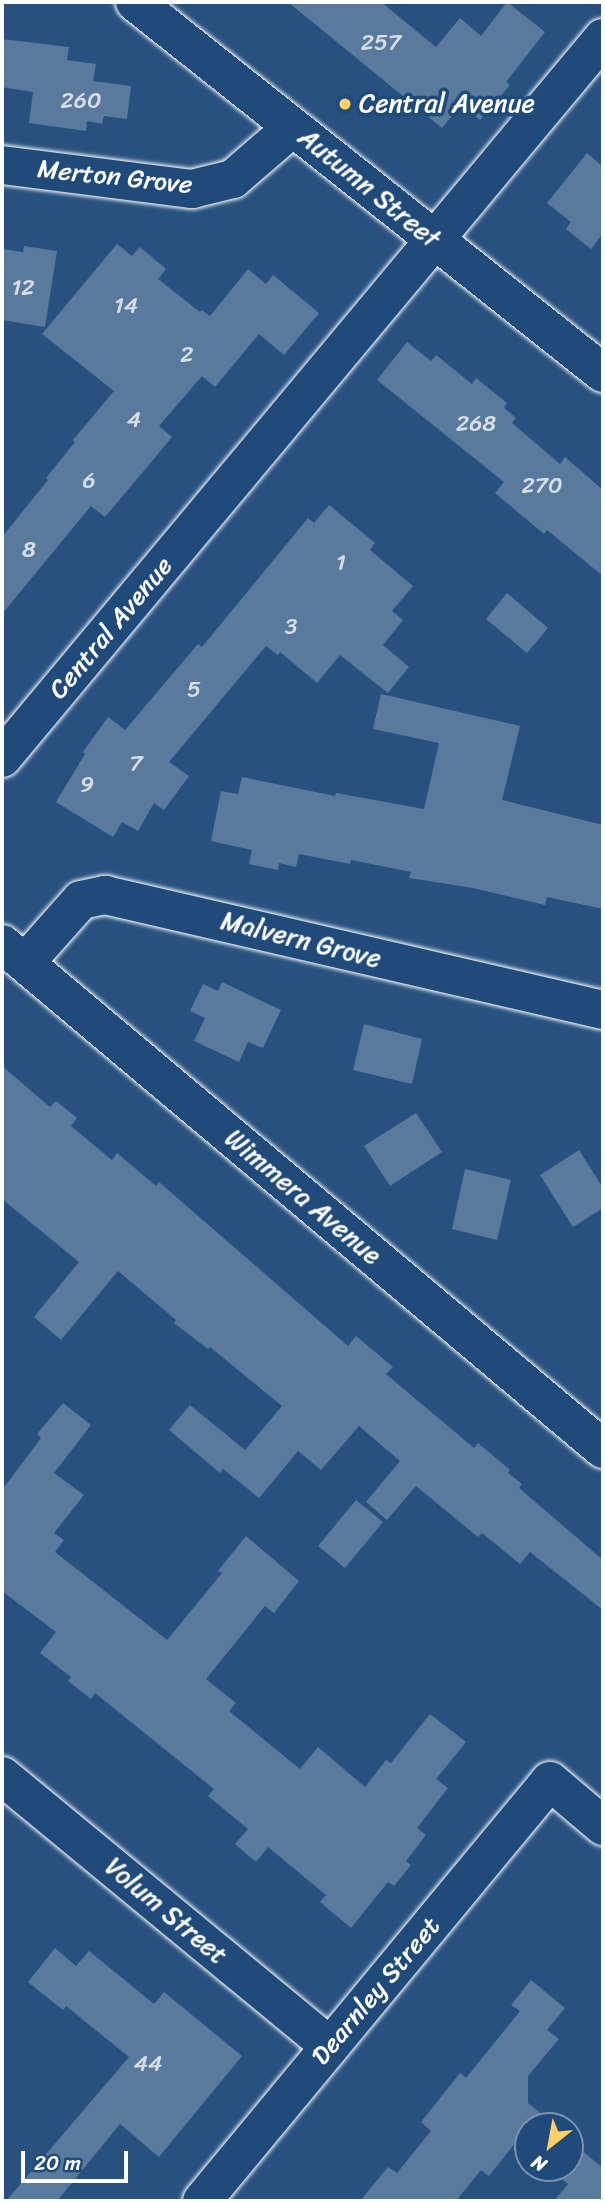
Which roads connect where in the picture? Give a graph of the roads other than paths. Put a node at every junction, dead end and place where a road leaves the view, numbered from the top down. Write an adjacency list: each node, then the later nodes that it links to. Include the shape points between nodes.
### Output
1 (135, 2): 3 (street, Autumn Street)
2 (603, 38): 5 (street, Central Avenue)
3 (293, 127): 4 (street, Merton Grove, via 233,179 192,189); 5 (street, Autumn Street)
4 (2, 165)
5 (436, 242): 6 (street, Autumn Street); 7 (street, Central Avenue)
6 (603, 373)
7 (2, 758)
8 (13, 954): 9 (street, Malvern Grove, via 81,900 105,895); 10 (street, Wimmera Avenue)
9 (603, 1010)
10 (603, 1449)
11 (2, 1776): 13 (street, Volum Street)
12 (603, 1826): 13 (street, Dearnley Street, via 550,1781)
13 (330, 2046): 14 (street, Dearnley Street)
14 (202, 2201)

